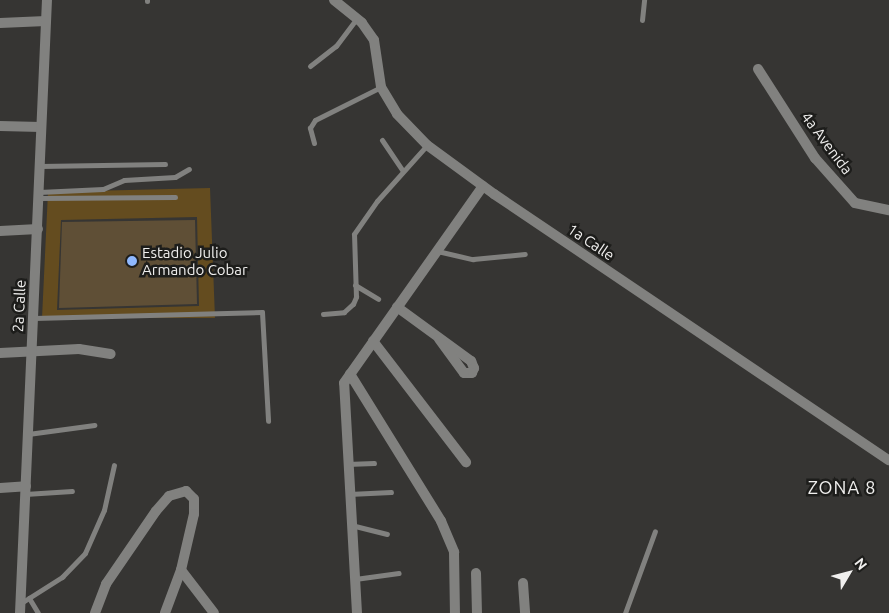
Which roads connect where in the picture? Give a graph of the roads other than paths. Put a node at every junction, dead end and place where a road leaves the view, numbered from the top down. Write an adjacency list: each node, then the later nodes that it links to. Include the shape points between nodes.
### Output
1 (47, 0): 6 (street, 2a Calle)
2 (334, 0): 4 (street, 1a Calle)
3 (644, 0): 5 (lane)
4 (356, 19): 8 (lane, via 336,46); 10 (street, 1a Calle, via 374,40)
5 (642, 20)
6 (46, 21): 7 (street); 12 (street, 2a Calle)
7 (0, 23)
8 (310, 66)
9 (758, 69): 23 (street, 4a Avenida, via 815,158 855,203)
10 (381, 87): 14 (lane, via 314,120 310,128); 15 (street, 1a Calle, via 397,114)
11 (0, 126): 12 (street)
12 (41, 127): 17 (street, 2a Calle)
13 (382, 140): 19 (lane)
14 (314, 143)
15 (426, 145): 19 (lane); 20 (street, 1a Calle)
16 (165, 164): 17 (lane)
17 (40, 166): 21 (street, 2a Calle)
18 (189, 169): 21 (lane, via 175,177 124,180 103,189)
19 (402, 170): 28 (lane, via 354,234)
20 (483, 186): 26 (street); 42 (street, 1a Calle)
21 (39, 195): 22 (lane); 24 (street, 2a Calle)
22 (175, 197)
23 (889, 210)
24 (38, 229): 25 (street); 32 (street, 2a Calle)
25 (0, 231)
26 (437, 251): 27 (lane, via 473,259); 30 (street)
27 (524, 254)
28 (355, 285): 29 (lane); 31 (lane, via 353,304 344,312)
29 (378, 300)
30 (397, 307): 33 (street); 34 (street)
31 (324, 314)
32 (34, 318): 35 (street, 2a Calle); 39 (lane, via 262,312)
33 (439, 339)
34 (373, 341): 38 (street); 43 (street)
35 (32, 350): 36 (street); 37 (street, via 79,349); 41 (street, 2a Calle)
36 (0, 353)
37 (110, 354)
38 (350, 374): 45 (street, via 344,382); 66 (street, via 444,529 454,552)
39 (268, 421)
40 (94, 426): 41 (lane)
41 (28, 434): 48 (street, 2a Calle)
42 (889, 460)
43 (466, 462)
44 (374, 463): 45 (lane)
45 (347, 464): 51 (street)
46 (114, 465): 60 (lane, via 104,510 85,553 62,577)
47 (0, 488): 48 (street)
48 (26, 490): 49 (lane); 60 (street, 2a Calle)
49 (72, 491)
50 (391, 492): 51 (lane)
51 (348, 494): 52 (street)
52 (350, 525): 54 (lane); 58 (street)
53 (655, 531): 69 (lane)
54 (387, 534)
55 (181, 570): 62 (street, via 195,505 191,493 186,491 169,496 156,511 106,584); 63 (street); 64 (street)
56 (399, 573): 58 (lane)
57 (476, 573): 67 (street)
58 (355, 580): 65 (street)
59 (522, 583): 68 (street)
60 (23, 605): 61 (lane)
61 (38, 613)
62 (95, 613)
63 (165, 613)
64 (214, 613)
65 (357, 613)
66 (455, 613)
67 (477, 613)
68 (525, 613)
69 (625, 613)

